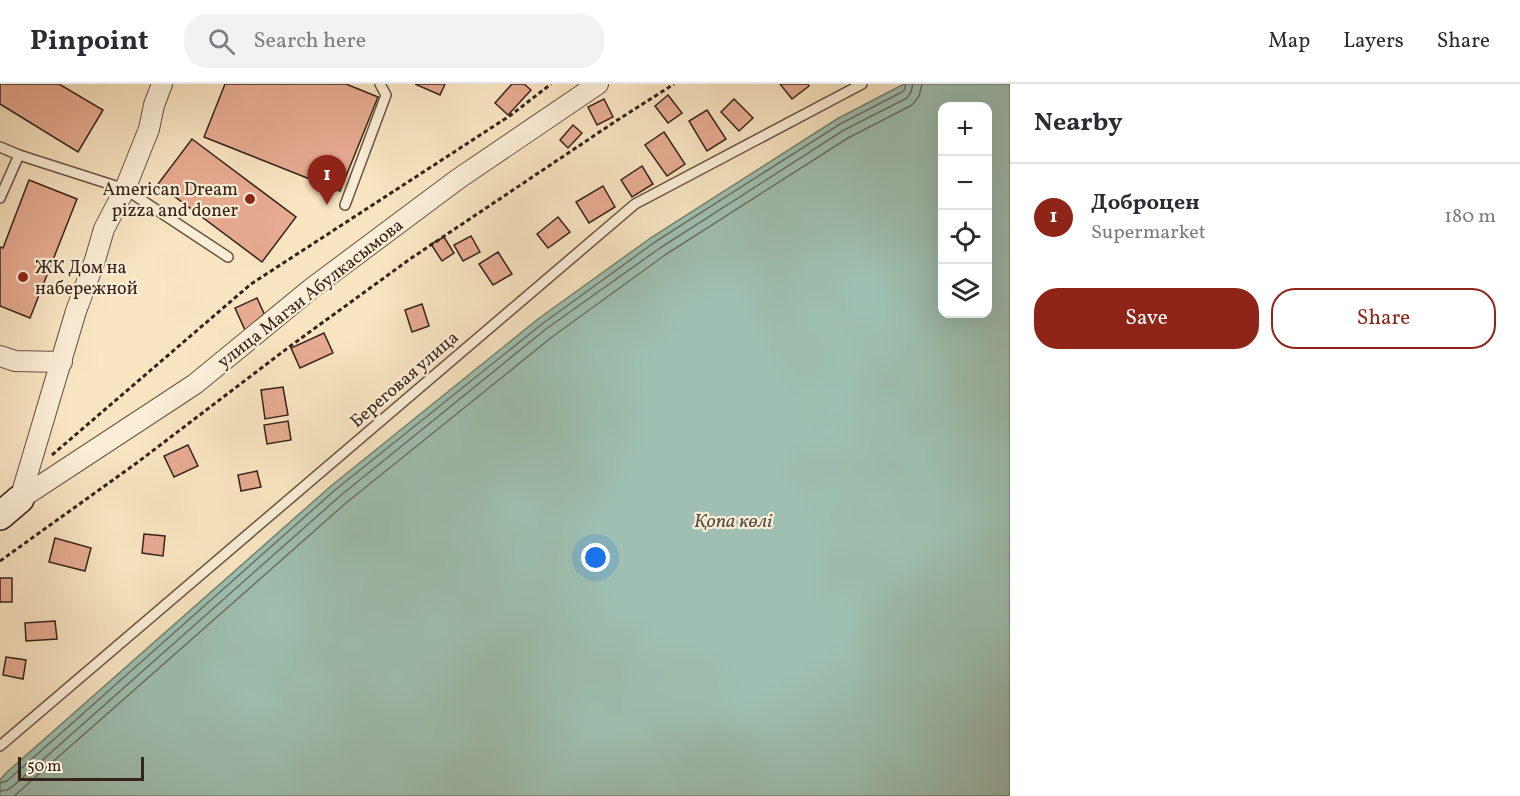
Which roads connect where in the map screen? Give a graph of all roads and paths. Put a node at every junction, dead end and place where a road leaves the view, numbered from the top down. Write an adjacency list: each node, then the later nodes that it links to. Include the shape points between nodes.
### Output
1 (162, 84): 9 (street)
2 (380, 84): 11 (lane, via 386,95)
3 (551, 84): 15 (path, via 511,115 251,284)
4 (598, 84): 16 (street, улица Магзи Абулкасымова, via 458,179 312,288 195,384)
5 (674, 84): 17 (path, via 410,259)
6 (862, 84): 18 (lane, Береговая улица, via 635,204)
7 (0, 147): 8 (lane)
8 (19, 155): 9 (lane); 10 (lane)
9 (125, 189): 12 (lane); 14 (street, via 104,229)
10 (0, 198)
11 (345, 205)
12 (228, 257)
13 (0, 356): 14 (street, via 15,361)
14 (62, 362): 16 (street)
15 (52, 455)
16 (10, 508)
17 (0, 561)
18 (0, 746)

